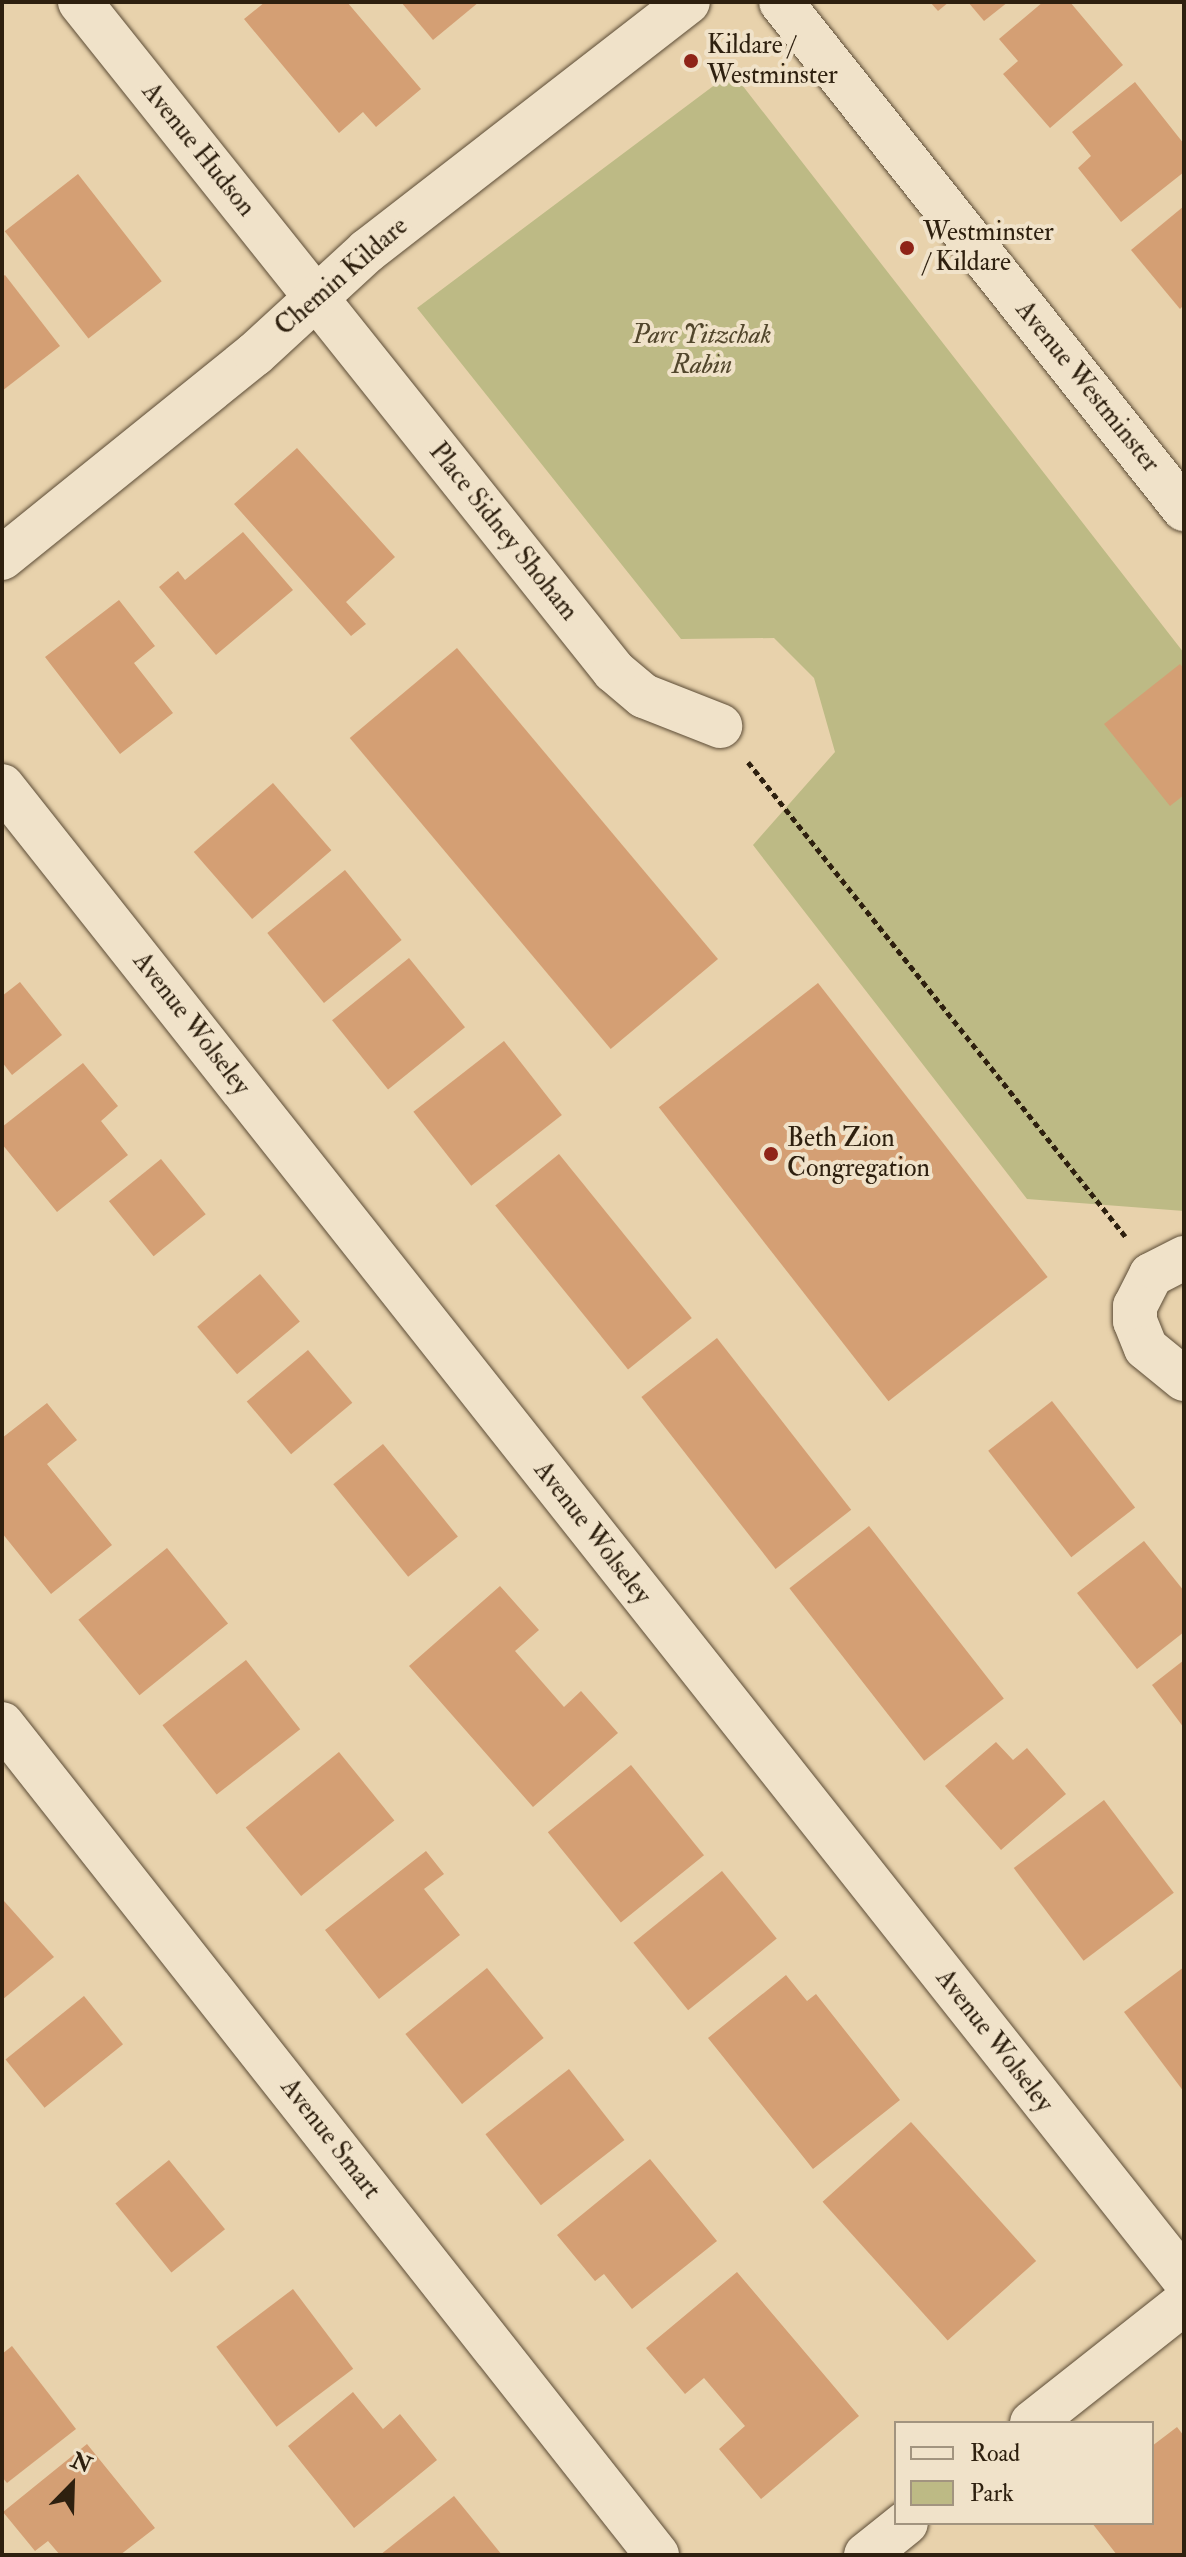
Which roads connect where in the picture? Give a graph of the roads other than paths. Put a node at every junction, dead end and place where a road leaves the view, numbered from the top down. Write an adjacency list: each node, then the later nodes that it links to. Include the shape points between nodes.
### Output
1 (80, 2): 4 (street, Avenue Hudson)
2 (688, 2): 4 (street, Chemin Kildare, via 367,251)
3 (781, 2): 5 (street, Avenue Westminster)
4 (315, 299): 6 (street, Chemin Kildare); 7 (street, Place Sidney Shoham, via 614,671 644,696)
5 (1184, 509)
6 (2, 558)
7 (720, 726)
8 (2, 786): 12 (street, Avenue Wolseley)
9 (1184, 1258): 10 (street, via 1151,1275 1135,1306 1146,1348)
10 (1184, 1379)
11 (2, 1724): 16 (street, Avenue Smart)
12 (1184, 2279)
13 (1184, 2303): 14 (street)
14 (1035, 2421)
15 (904, 2525): 17 (street)
16 (657, 2555)
17 (866, 2555)

